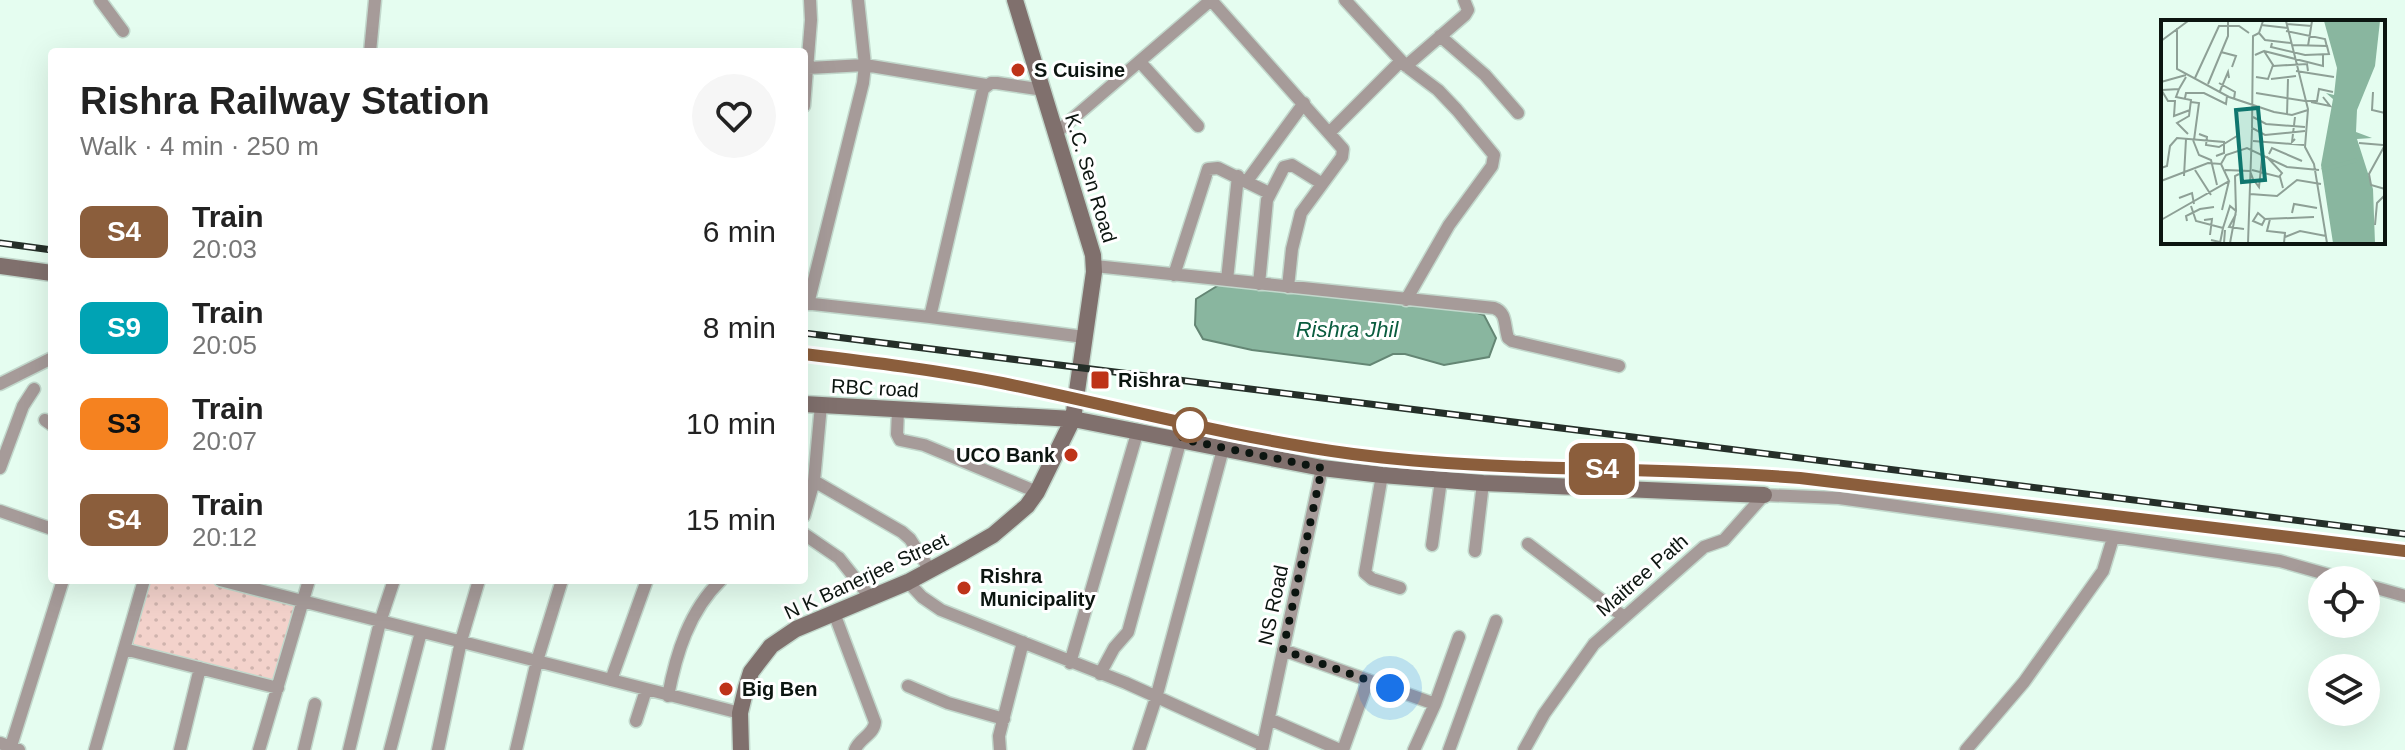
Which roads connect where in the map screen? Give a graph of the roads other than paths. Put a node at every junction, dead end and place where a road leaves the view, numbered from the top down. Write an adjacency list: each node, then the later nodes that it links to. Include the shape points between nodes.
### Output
1 (100, 0): 9 (street)
2 (375, 0): 11 (street)
3 (810, 0): 15 (street)
4 (858, 0): 14 (street)
5 (1015, 0): 17 (street, K.C. Sen Road)
6 (1211, 0): 12 (street); 18 (street)
7 (1345, 0): 13 (street)
8 (1464, 0): 10 (street, via 1465,15)
9 (123, 31)
10 (1440, 36): 13 (street); 19 (street)
11 (370, 48)
12 (1140, 62): 20 (street); 22 (street)
13 (1403, 63): 21 (street); 34 (street, via 1457,110 1492,150 1495,161 1449,225)
14 (865, 65): 15 (street); 16 (street); 33 (street)
15 (808, 68)
16 (986, 85): 17 (street); 36 (street)
17 (1044, 90): 22 (street, K.C. Sen Road)
18 (1304, 103): 21 (street); 23 (street)
19 (1518, 113)
20 (1198, 126)
21 (1330, 132): 24 (street, via 1344,152)
22 (1056, 133): 27 (street, K.C. Sen Road)
23 (1243, 178): 25 (street); 29 (street, via 1208,169); 30 (street)
24 (1321, 183): 25 (street, via 1286,165); 32 (street, via 1296,228)
25 (1269, 193): 31 (street)
26 (0, 266): 28 (street)
27 (1095, 266): 29 (street); 37 (street, K.C. Sen Road)
28 (48, 272)
29 (1174, 275): 30 (street)
30 (1227, 280): 31 (street)
31 (1259, 284): 32 (street)
32 (1288, 287): 34 (street)
33 (808, 296)
34 (1406, 300): 39 (street, via 1494,308 1504,315 1512,341)
35 (808, 304): 36 (street)
36 (930, 317): 37 (street)
37 (1084, 337): 44 (street, K.C. Sen Road)
38 (48, 360): 40 (street)
39 (1619, 366)
40 (0, 384)
41 (34, 389): 48 (street)
42 (813, 404): 43 (street, RBC road); 52 (street)
43 (898, 410): 44 (street, RBC road); 54 (street, via 900,440)
44 (1073, 419): 45 (street, RBC road); 54 (street, N K Banerjee Street)
45 (1138, 430): 46 (street, RBC road); 92 (street)
46 (1181, 439): 47 (street, RBC road); 94 (street, via 1128,632)
47 (1223, 449): 49 (street, RBC road); 101 (street)
48 (0, 468)
49 (1322, 468): 50 (street, RBC road); 90 (street, NS Road)
50 (1382, 475): 51 (street, RBC road); 76 (street, via 1365,573)
51 (1441, 480): 53 (street, RBC road); 62 (street)
52 (814, 481): 56 (street); 65 (street, via 902,532)
53 (1483, 483): 55 (street, RBC road); 63 (street)
54 (1037, 492): 65 (street, N K Banerjee Street, via 993,535)
55 (1764, 495): 60 (street, via 1839,498); 82 (street, Maitree Path, via 1724,540 1704,547)
56 (808, 502)
57 (1, 514): 58 (street)
58 (48, 528)
59 (808, 537): 79 (street, via 839,558)
60 (2113, 538): 64 (street); 126 (street, via 2103,571 2024,682)
61 (1528, 544): 82 (street)
62 (1432, 545)
63 (1475, 551)
64 (2308, 569)
65 (930, 570): 66 (street, N K Banerjee Street)
66 (908, 582): 79 (street, N K Banerjee Street); 88 (street, via 941,610)
67 (62, 584): 108 (street)
68 (143, 584): 89 (street)
69 (235, 584): 80 (street)
70 (308, 584): 80 (street)
71 (393, 584): 84 (street)
72 (478, 584): 87 (street)
73 (561, 584): 91 (street)
74 (646, 584): 95 (street)
75 (717, 584): 100 (street, via 689,625)
76 (1400, 588)
77 (2380, 589): 78 (street)
78 (2405, 596)
79 (870, 597): 81 (street, N K Banerjee Street)
80 (301, 602): 84 (street); 98 (street)
81 (834, 613): 104 (street, N K Banerjee Street, via 771,646 751,672); 119 (street, via 875,722)
82 (1624, 617): 125 (street, Maitree Path, via 1594,644)
83 (1496, 621): 124 (street)
84 (380, 622): 85 (street); 114 (street)
85 (421, 632): 87 (street); 115 (street)
86 (1459, 637): 103 (street)
87 (461, 641): 91 (street); 116 (street)
88 (1023, 642): 92 (street); 105 (street)
89 (124, 649): 93 (street); 110 (street)
90 (1283, 650): 96 (street); 106 (street, NS Road)
91 (537, 661): 95 (street); 117 (street)
92 (1070, 663): 94 (street)
93 (200, 668): 98 (street); 111 (street)
94 (1100, 674): 101 (street)
95 (611, 680): 99 (street)
96 (1368, 680): 103 (street); 122 (street)
97 (908, 686): 105 (street)
98 (278, 688): 112 (street)
99 (646, 690): 100 (street); 107 (street)
100 (668, 696): 104 (street)
101 (1156, 698): 109 (street); 121 (street)
102 (315, 704): 113 (street)
103 (1435, 704): 123 (street)
104 (740, 713): 118 (street, N K Banerjee Street)
105 (1004, 719): 120 (street)
106 (1269, 719): 109 (street, NS Road); 122 (street)
107 (636, 721)
108 (10, 746)
109 (1262, 748)
110 (95, 750)
111 (180, 750)
112 (259, 750)
113 (304, 750)
114 (349, 750)
115 (390, 750)
116 (438, 750)
117 (516, 750)
118 (741, 750)
119 (855, 750)
120 (1000, 750)
121 (1139, 750)
122 (1341, 750)
123 (1414, 750)
124 (1449, 750)
125 (1524, 750)
126 (1966, 750)

